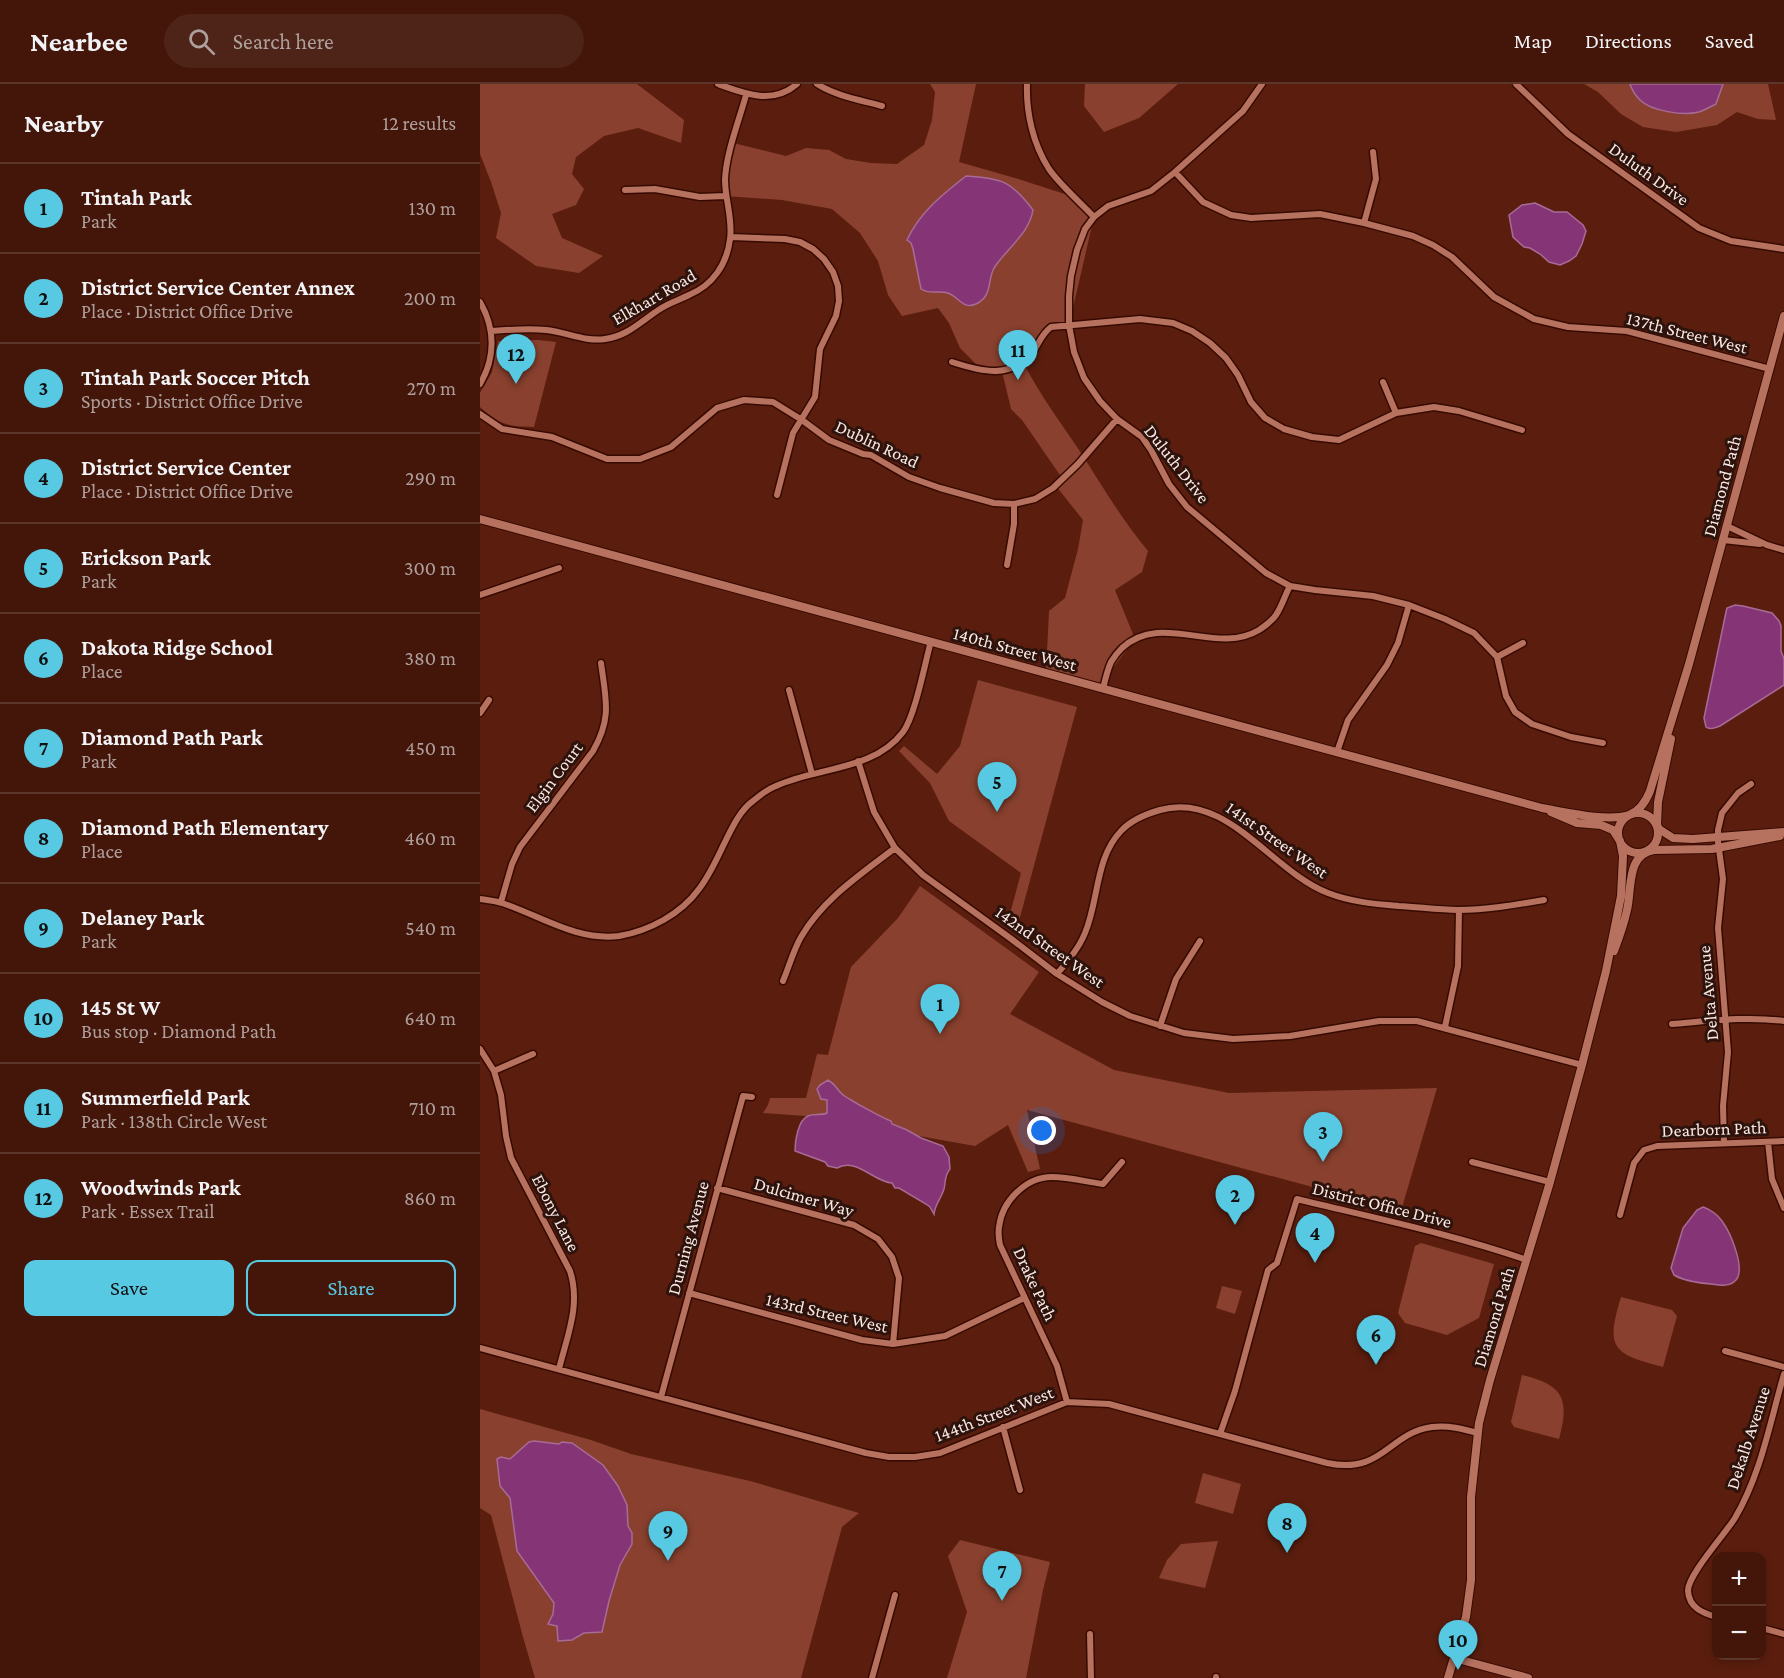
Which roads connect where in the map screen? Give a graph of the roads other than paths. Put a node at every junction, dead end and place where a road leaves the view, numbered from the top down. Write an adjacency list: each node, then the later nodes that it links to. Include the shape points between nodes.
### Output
1 (718, 84): 7 (street)
2 (797, 84): 7 (street, via 766,97)
3 (817, 84): 8 (street, via 825,90)
4 (1027, 84): 13 (street, via 1035,143 1050,170)
5 (1262, 84): 10 (street, Duluth Drive, via 1243,111)
6 (1516, 84): 16 (street, Duluth Drive, via 1568,134 1699,228 1731,241)
7 (746, 95): 12 (street, Elkhart Road, via 725,177)
8 (882, 106)
9 (1373, 152): 14 (street, via 1376,179)
10 (1175, 172): 13 (street, Duluth Drive, via 1151,190 1108,206); 14 (street, 137th Street West, via 1203,202 1231,215 1251,218 1320,214)
11 (625, 190): 12 (street)
12 (725, 196): 15 (street, Elkhart Road)
13 (1094, 217): 19 (street, Duluth Drive, via 1084,229 1077,250 1071,276)
14 (1364, 223): 22 (street, 137th Street West, via 1433,245 1452,257 1494,297 1534,319 1568,327 1627,331)
15 (731, 237): 20 (street, Elkhart Road, via 726,259 709,283 621,336 595,340 544,329); 28 (street, via 800,242 825,259 833,272 838,294 836,316 820,350 814,398)
16 (1784, 249)
17 (480, 302): 20 (street)
18 (1784, 316): 22 (street, Diamond Path)
19 (1069, 325): 21 (street, via 1051,327 1023,362 1007,370 978,370); 25 (street, via 1140,319 1173,323 1192,331 1226,358 1251,402 1265,418 1284,429 1312,437 1339,440); 27 (street, Duluth Drive, via 1084,378)
20 (491, 331): 24 (street, via 490,360)
21 (952, 362)
22 (1770, 369): 33 (street, Diamond Path)
23 (1383, 382): 25 (street)
24 (480, 384)
25 (1396, 413): 29 (street, via 1434,407)
26 (480, 414): 28 (street, Dublin Road, via 502,429 552,437 608,459 640,459 671,447 717,408 744,400 773,402)
27 (1117, 419): 31 (street, Dublin Road, via 1053,488 1035,499); 39 (street, Duluth Drive, via 1142,437 1187,507 1266,573)
28 (802, 420): 30 (street, via 793,433); 31 (street, Dublin Road, via 829,440 871,455 924,483 994,503)
29 (1522, 430)
30 (777, 495)
31 (1014, 504): 37 (street)
32 (480, 519): 42 (street, 140th Street West)
33 (1727, 526): 34 (street, Diamond Path); 35 (street)
34 (1723, 540): 35 (street); 46 (street, Diamond Path)
35 (1767, 545): 36 (street)
36 (1784, 550)
37 (1007, 565)
38 (559, 568): 40 (street)
39 (1290, 586): 41 (street, Duluth Drive); 47 (street, via 1276,615 1266,625 1240,638 1225,640 1156,632 1130,641 1112,661)
40 (480, 595)
41 (1409, 605): 44 (street, Duluth Drive, via 1474,633); 52 (street, via 1398,643 1348,720)
42 (931, 642): 47 (street, 140th Street West); 53 (street, via 904,731 885,751)
43 (1524, 644): 44 (street)
44 (1497, 657): 51 (street, via 1506,696 1515,712 1532,724)
45 (601, 663): 66 (street, Elgin Court, via 607,706 602,735 520,847)
46 (1689, 664): 57 (street, Diamond Path, via 1650,791 1643,805); 58 (street, Diamond Path, via 1659,789)
47 (1103, 689): 52 (street, 140th Street West)
48 (789, 690): 54 (street)
49 (489, 700): 50 (street)
50 (480, 712)
51 (1603, 743)
52 (1337, 752): 56 (street, 140th Street West)
53 (858, 761): 54 (street); 62 (street, 142nd Street West, via 874,812)
54 (812, 774): 66 (street, via 775,786 750,802 735,821 698,891 675,913 650,927 618,936 585,935)
55 (1751, 784): 61 (street, via 1722,813)
56 (1542, 808): 57 (street, 140th Street West, via 1602,817); 60 (street, 140th Street West, via 1577,823 1606,827)
57 (1629, 815): 58 (street, via 1644,814); 60 (street, Diamond Path, via 1619,825)
58 (1657, 825): 61 (street, via 1673,838); 63 (street, Diamond Path, via 1656,839)
59 (1784, 833): 61 (street)
60 (1620, 841): 63 (street, via 1631,851); 69 (street, Diamond Path, via 1621,896)
61 (1719, 842): 63 (street); 72 (street, Delta Avenue, via 1723,879 1718,928)
62 (895, 848): 70 (street, 142nd Street West, via 923,876); 71 (street, via 819,910 800,938)
63 (1647, 851): 69 (street, Diamond Path, via 1632,869 1628,910)
64 (480, 899): 66 (street)
65 (1544, 900): 67 (street, 141st Street West)
66 (501, 902)
67 (1459, 910): 70 (street, 141st Street West, via 1365,903 1328,893 1294,875 1227,820 1203,809 1169,807 1137,819 1119,833 1106,855 1086,932); 76 (street, via 1458,966)
68 (1200, 941): 75 (street, via 1176,979)
69 (1606, 971): 79 (street, Diamond Path)
70 (1057, 974): 75 (street, 142nd Street West, via 1102,1002)
71 (783, 981)
72 (1726, 1019): 73 (street); 74 (street); 84 (street, Delta Avenue)
73 (1784, 1021)
74 (1672, 1024)
75 (1161, 1026): 76 (street, 142nd Street West, via 1233,1039 1290,1036 1388,1020)
76 (1445, 1027): 79 (street, 142nd Street West)
77 (480, 1049): 80 (street, Ebony Lane)
78 (533, 1054): 80 (street)
79 (1582, 1065): 87 (street, Diamond Path)
80 (494, 1071): 98 (street, Ebony Lane, via 512,1158 574,1284 575,1309)
81 (752, 1097): 88 (street, Durning Avenue, via 743,1096)
82 (1768, 1142): 83 (street, Dearborn Path); 84 (street, Dearborn Path); 89 (street, via 1772,1179)
83 (1784, 1142)
84 (1724, 1143): 90 (street, Dearborn Path, via 1644,1150 1634,1163)
85 (1122, 1162): 93 (street, Drake Path, via 1103,1184 1052,1177 1035,1181 1019,1190 1004,1208 1000,1245)
86 (1472, 1162): 87 (street)
87 (1550, 1182): 91 (street, Diamond Path)
88 (717, 1188): 92 (street, Durning Avenue); 94 (street, Dulcimer Way, via 854,1225 878,1239 892,1257 898,1278)
89 (1784, 1208)
90 (1620, 1215)
91 (1527, 1260): 103 (street, Diamond Path); 104 (street, District Office Drive, via 1297,1199 1277,1263 1268,1270)
92 (689, 1293): 94 (street, 143rd Street West, via 862,1340); 100 (street, Durning Avenue)
93 (1024, 1298): 94 (street, 143rd Street West, via 945,1336); 101 (street, Drake Path, via 1057,1366)
94 (893, 1344)
95 (480, 1348): 98 (street, 144th Street West)
96 (1725, 1351): 97 (street)
97 (1784, 1367)
98 (559, 1369): 100 (street, 144th Street West)
99 (1784, 1374): 107 (street, Dekalb Avenue, via 1753,1481 1727,1529 1690,1580 1691,1602)
100 (661, 1397): 102 (street, 144th Street West, via 889,1456 915,1457 940,1452)
101 (1067, 1402): 102 (street, 144th Street West); 104 (street, 144th Street West, via 1109,1404)
102 (1003, 1426): 105 (street)
103 (1478, 1433): 104 (street, 144th Street West, via 1450,1426 1432,1427 1407,1435 1371,1461 1345,1466); 111 (street, Diamond Path, via 1471,1497 1471,1580)
104 (1220, 1434)
105 (1020, 1490)
106 (895, 1595): 112 (street)
107 (1712, 1616)
108 (1766, 1629): 110 (street)
109 (1090, 1634): 113 (street)
110 (1784, 1634)
111 (1454, 1658): 114 (street, Diamond Path); 115 (street)
112 (872, 1678)
113 (1091, 1678)
114 (1448, 1678)
115 (1528, 1678)

